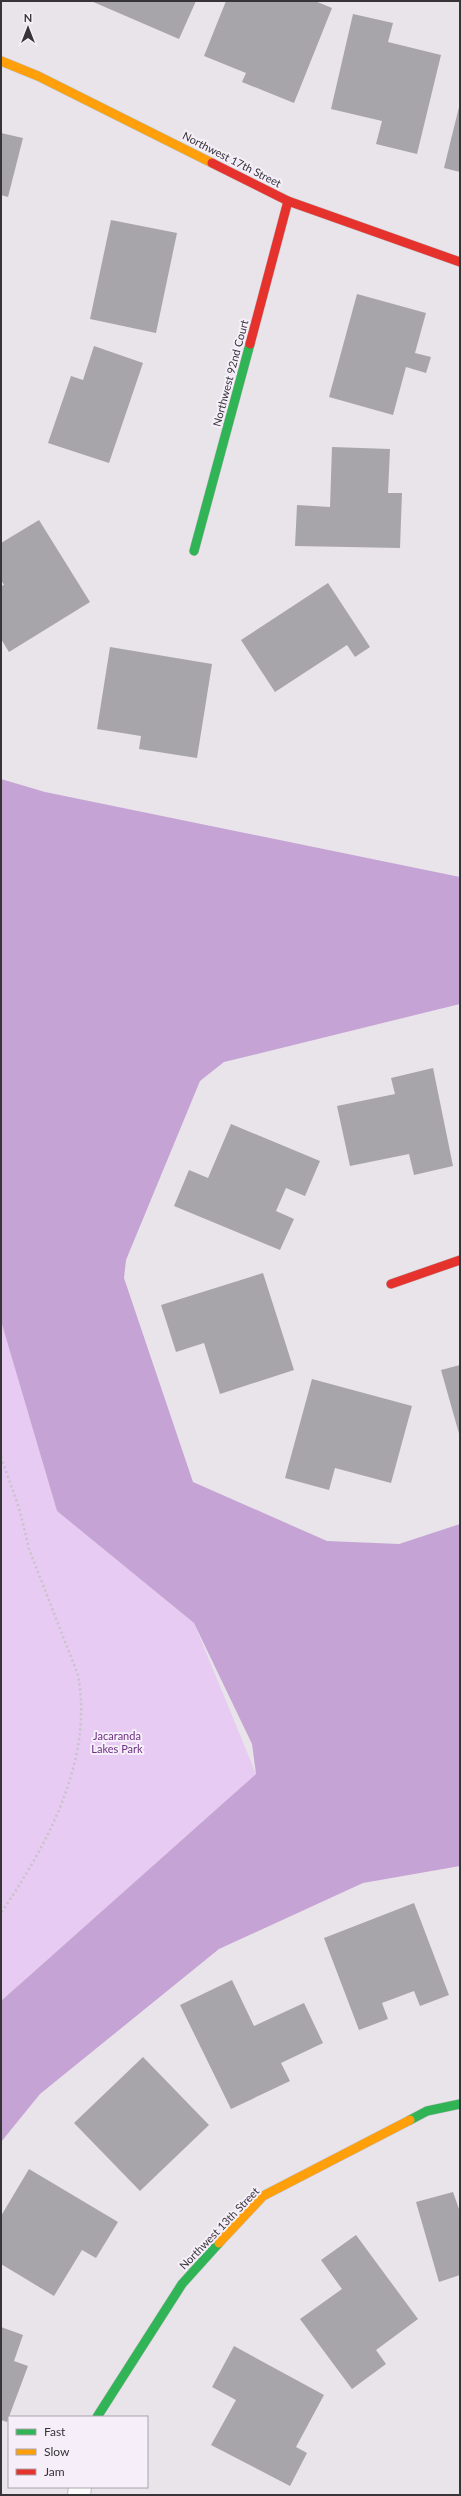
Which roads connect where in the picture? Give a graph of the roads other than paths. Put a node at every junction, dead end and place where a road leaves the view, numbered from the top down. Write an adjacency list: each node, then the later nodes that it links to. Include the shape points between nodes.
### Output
1 (1, 61): 2 (street, Northwest 17th Street, via 38,76)
2 (288, 201): 3 (street, Northwest 17th Street); 4 (street, Northwest 92nd Court)
3 (460, 262)
4 (194, 551)
5 (460, 1260): 6 (street)
6 (391, 1284)
7 (460, 2104): 8 (street, Northwest 13th Street, via 427,2110 263,2196 182,2284)
8 (98, 2416)

